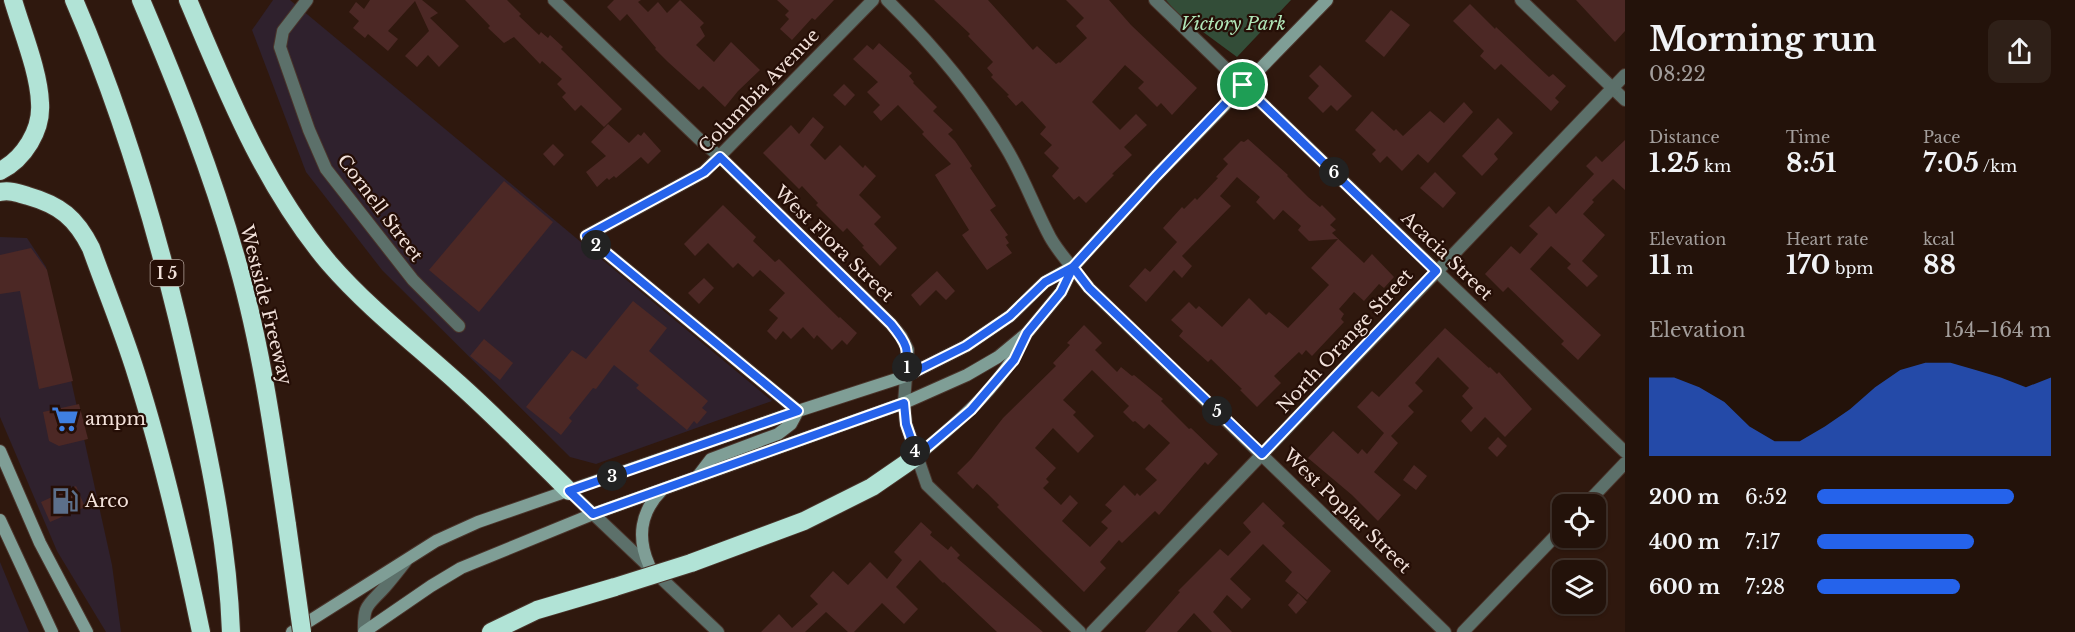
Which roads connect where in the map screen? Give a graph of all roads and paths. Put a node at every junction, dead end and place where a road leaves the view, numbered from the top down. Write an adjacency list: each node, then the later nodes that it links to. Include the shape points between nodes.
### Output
1 (13, 0): 17 (highway, via 41,106 24,153)
2 (74, 0): 43 (highway, I 5, via 133,161 172,290 209,458 225,556)
3 (141, 0): 45 (highway, Westside Freeway, bridge, via 202,155 238,266 268,400)
4 (188, 0): 33 (highway, via 259,158 328,262)
5 (307, 0): 21 (street, Cornell Street, via 283,31 280,47 319,155 334,180 413,280)
6 (554, 0): 16 (street, West Flora Street)
7 (873, 0): 16 (street, Columbia Avenue)
8 (887, 0): 19 (street, West Poplar Street, via 953,70 985,114 1020,173 1051,239)
9 (1155, 0): 13 (street, Acacia Street)
10 (1328, 0): 13 (main road)
11 (1521, 0): 14 (street)
12 (1625, 75): 14 (street, North Orange Street)
13 (1243, 85): 19 (main road); 20 (street, Acacia Street)
14 (1612, 88): 15 (street); 20 (street, North Orange Street)
15 (1625, 100)
16 (720, 157): 23 (street, West Flora Street, via 891,324 908,350); 25 (street, Columbia Avenue, via 704,172 586,236)
17 (0, 171)
18 (3, 192): 42 (highway, via 48,202 60,209 82,230 91,248 136,372)
19 (1073, 267): 22 (main road, via 1061,292); 23 (main road, via 1045,282 1010,316 966,346); 28 (street, West Poplar Street, via 1089,288)
20 (1436, 271): 27 (street, Acacia Street); 28 (street, North Orange Street)
21 (459, 326)
22 (1027, 333): 24 (main road, via 998,357 967,375); 29 (main road, via 1014,360 971,410)
23 (906, 376): 24 (street, West Flora Street); 25 (main road)
24 (904, 403): 29 (street, West Flora Street, via 906,424); 31 (main road)
25 (798, 411): 31 (main road, via 791,424 778,434 711,459); 33 (main road)
26 (0, 451): 41 (main road, via 40,543)
27 (1625, 452)
28 (1262, 454): 50 (street, North Orange Street); 51 (street, West Poplar Street)
29 (917, 456): 47 (highway, bridge, via 872,487 804,521 691,563 537,610); 49 (street, West Flora Street, via 927,485)
30 (1625, 463): 34 (street)
31 (697, 477): 32 (main road)
32 (665, 488): 35 (main road); 39 (main road, via 654,498 642,524 641,538)
33 (569, 491): 35 (street); 38 (main road, via 478,522)
34 (1596, 494)
35 (593, 514): 39 (street); 46 (main road, via 461,568)
36 (0, 520): 40 (main road)
37 (1552, 539): 52 (street)
38 (408, 558): 44 (main road); 46 (street, via 368,604)
39 (649, 565): 48 (street)
40 (52, 632)
41 (87, 632)
42 (201, 632)
43 (231, 632)
44 (292, 632)
45 (302, 632)
46 (364, 632)
47 (491, 632)
48 (718, 632)
49 (1080, 632)
50 (1092, 632)
51 (1445, 632)
52 (1463, 632)

